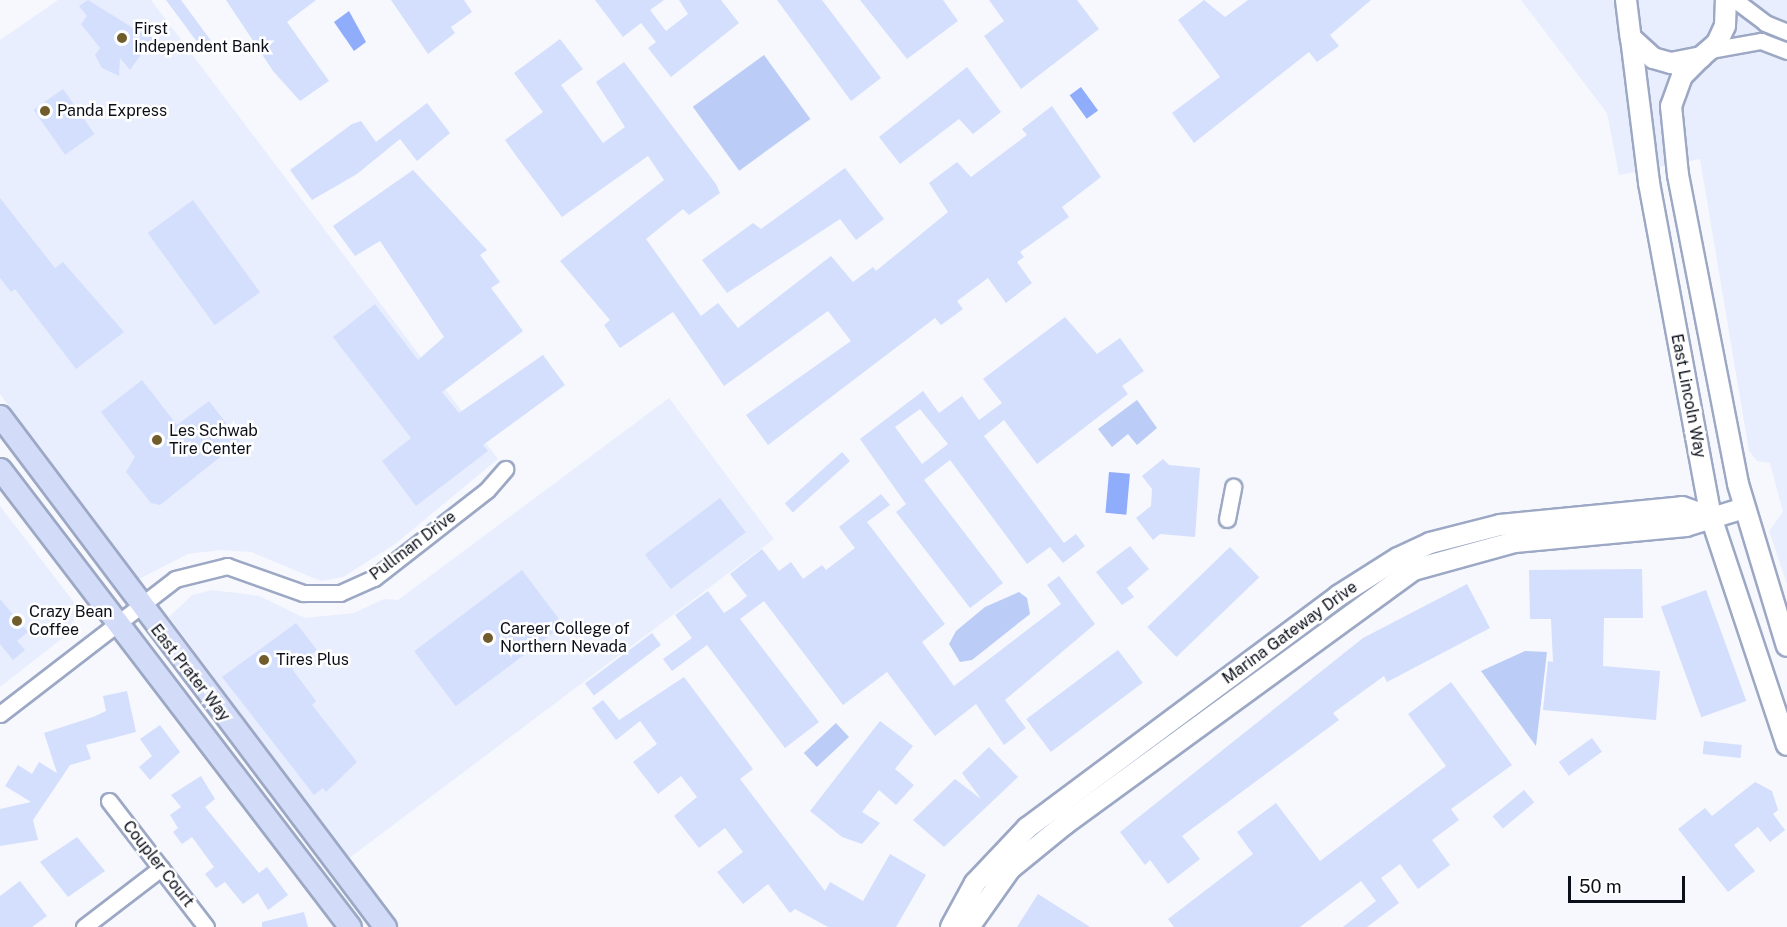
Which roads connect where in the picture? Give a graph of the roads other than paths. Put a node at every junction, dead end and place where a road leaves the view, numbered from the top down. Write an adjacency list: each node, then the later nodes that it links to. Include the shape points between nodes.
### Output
1 (1626, 0): 5 (street, East Lincoln Way)
2 (1726, 0): 7 (street, East Lincoln Way, via 1725,26)
3 (1735, 0): 4 (street, via 1765,23)
4 (1787, 32)
5 (1631, 38): 7 (street, via 1662,61); 13 (street, East Lincoln Way, via 1651,194)
6 (1787, 51): 7 (street, via 1761,41)
7 (1706, 54): 12 (street, East Lincoln Way, via 1682,76 1671,106 1678,176)
8 (0, 416): 15 (main road, East Prater Way)
9 (505, 469): 15 (street, Pullman Drive, via 487,490 357,587 303,593 244,569 207,567 175,579)
10 (0, 470): 16 (main road, East Prater Way)
11 (1233, 487): 14 (street)
12 (1744, 508): 13 (street, Marina Gateway Drive); 17 (street, East Lincoln Way)
13 (1711, 517): 19 (street, East Lincoln Way); 26 (street, Marina Gateway Drive, via 1682,507 1500,525 1430,543 1398,558 1338,596 1028,828 975,883); 27 (street, Marina Gateway Drive, via 1686,526 1515,542 1413,570 1055,831 1010,869)
14 (1227, 519)
15 (138, 606): 16 (street, Pullman Drive); 25 (main road, East Prater Way)
16 (117, 623): 18 (street, Pullman Drive); 24 (main road, East Prater Way)
17 (1787, 646)
18 (0, 714)
19 (1787, 745)
20 (110, 801): 21 (street, Coupler Court)
21 (161, 868): 22 (street); 23 (street, Coupler Court)
22 (84, 927)
23 (206, 927)
24 (350, 927)
25 (385, 927)
26 (951, 927)
27 (969, 927)

